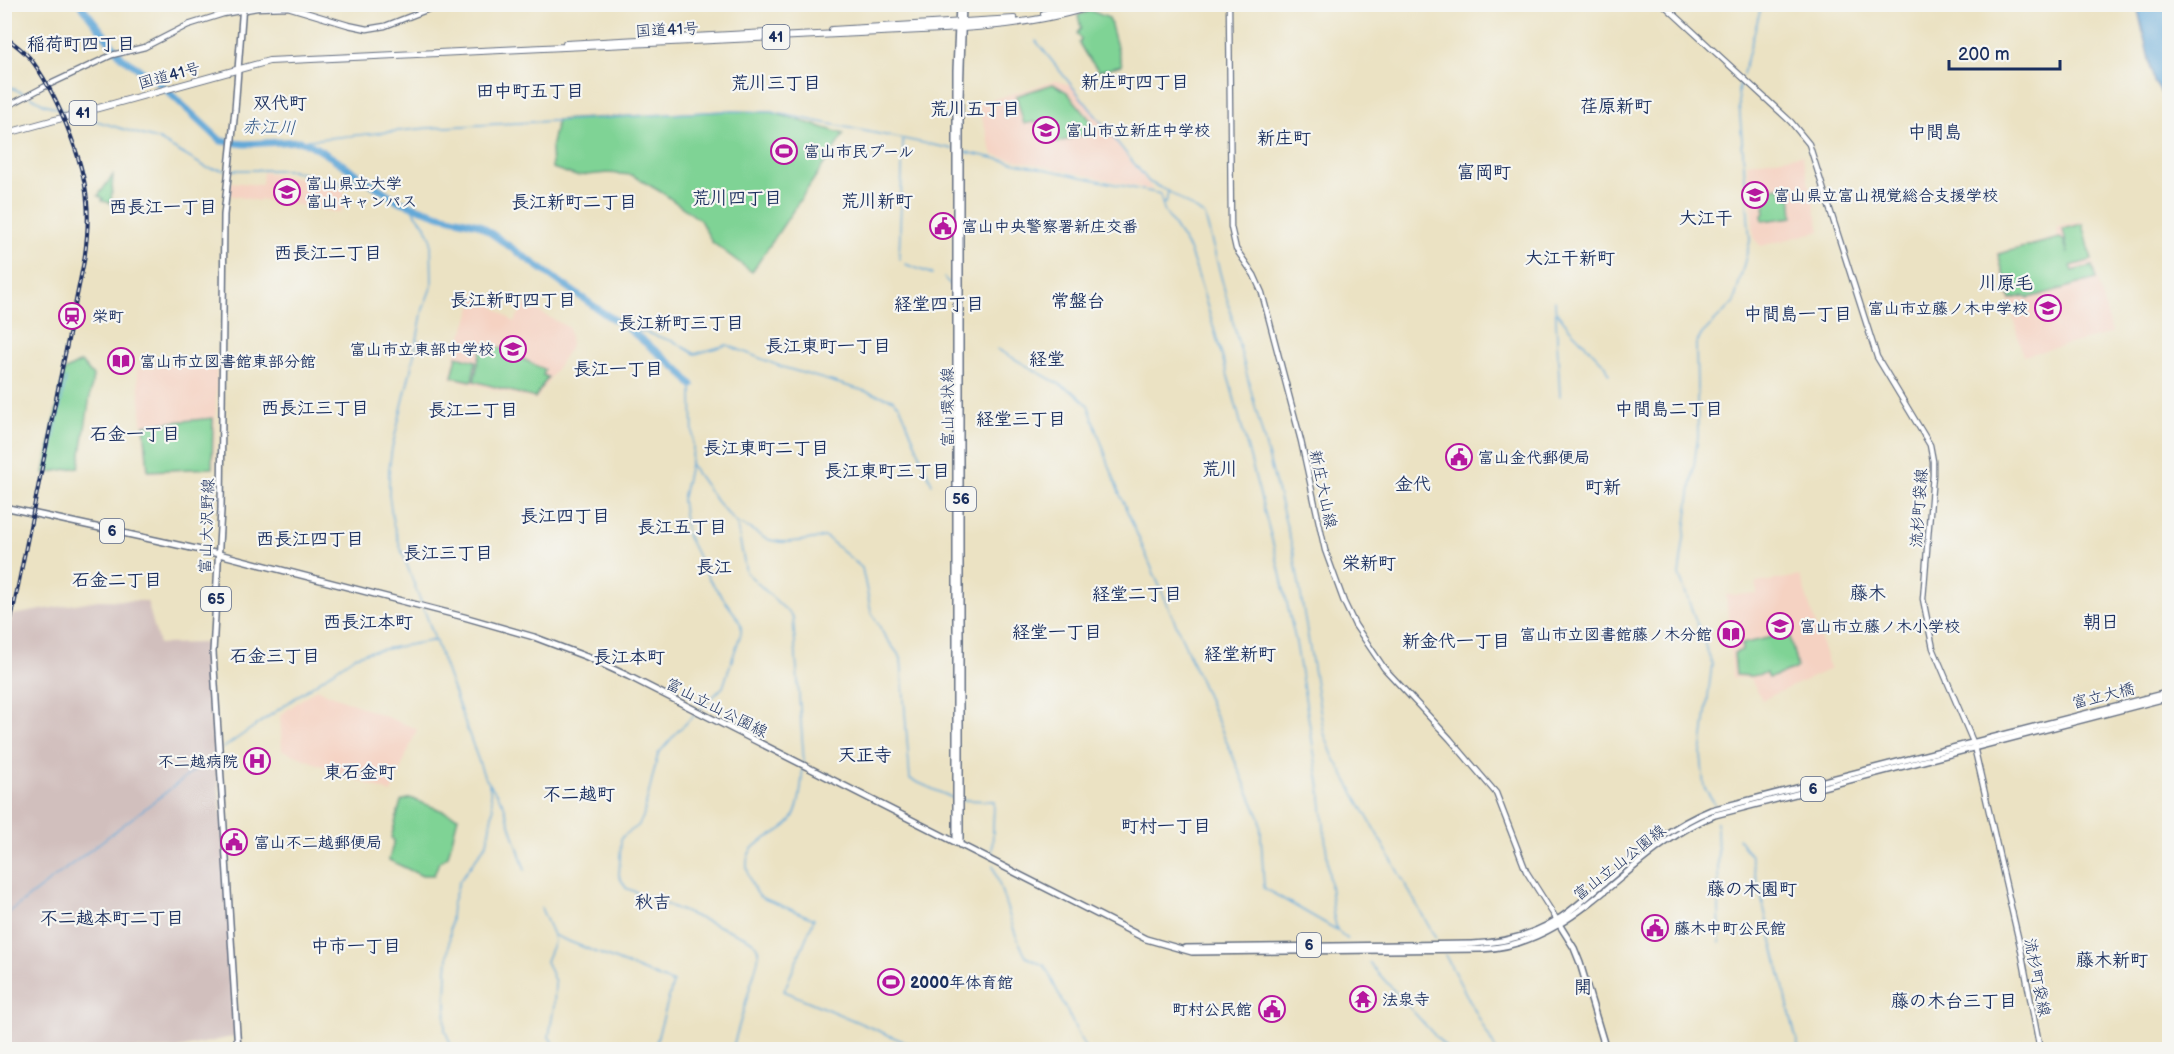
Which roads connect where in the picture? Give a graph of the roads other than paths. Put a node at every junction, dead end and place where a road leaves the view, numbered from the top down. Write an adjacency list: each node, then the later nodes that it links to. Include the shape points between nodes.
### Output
1 (442, 4): 7 (main road, via 367,29 288,8)
2 (961, 4): 8 (main road, 富山環状線 / 56)
3 (1084, 4): 8 (highway, 国道41号 / 41)
4 (1098, 4): 8 (highway, 国道41号 / 41, via 1059,16 995,26)
5 (1229, 4): 21 (main road, 新庄大山線, via 1232,232 1236,249 1254,275 1264,301 1337,586 1355,625 1384,668 1496,793 1526,871)
6 (1663, 4): 19 (main road, 流杉町袋線, via 1791,122 1809,144 1877,357 1932,452 1923,599 1933,648)
7 (242, 8): 9 (main road, 富山大沢野線 / 65); 10 (main road, via 112,56)
8 (961, 26): 9 (highway, 国道41号 / 41, via 290,59); 20 (main road, 富山環状線 / 56)
9 (238, 69): 11 (highway, 国道41号 / 41); 13 (main road, 富山大沢野線 / 65, via 224,215)
10 (4, 108)
11 (4, 134)
12 (4, 507): 13 (main road, 富山立山公園線 / 6)
13 (219, 554): 20 (main road, 富山立山公園線 / 6, via 484,622 587,657); 22 (main road, 富山大沢野線 / 65, via 213,652)
14 (2169, 692): 15 (main road, 富立大橋 / 6)
15 (2162, 696): 16 (main road, 富立大橋 / 6); 17 (main road, 富立大橋 / 6)
16 (2169, 697)
17 (2102, 711): 18 (main road, 富立大橋 / 6); 19 (main road, 富山立山公園線 / 6)
18 (2042, 724): 19 (main road, 富山立山公園線 / 6)
19 (1974, 744): 21 (main road, 富山立山公園線 / 6, via 1728,804 1698,815 1657,839); 24 (main road, 流杉町袋線)
20 (958, 844): 21 (main road, 富山立山公園線 / 6, via 1146,939 1180,949 1486,943)
21 (1558, 923): 23 (main road, via 1580,963)
22 (238, 1050)
23 (1605, 1050)
24 (2040, 1050)

